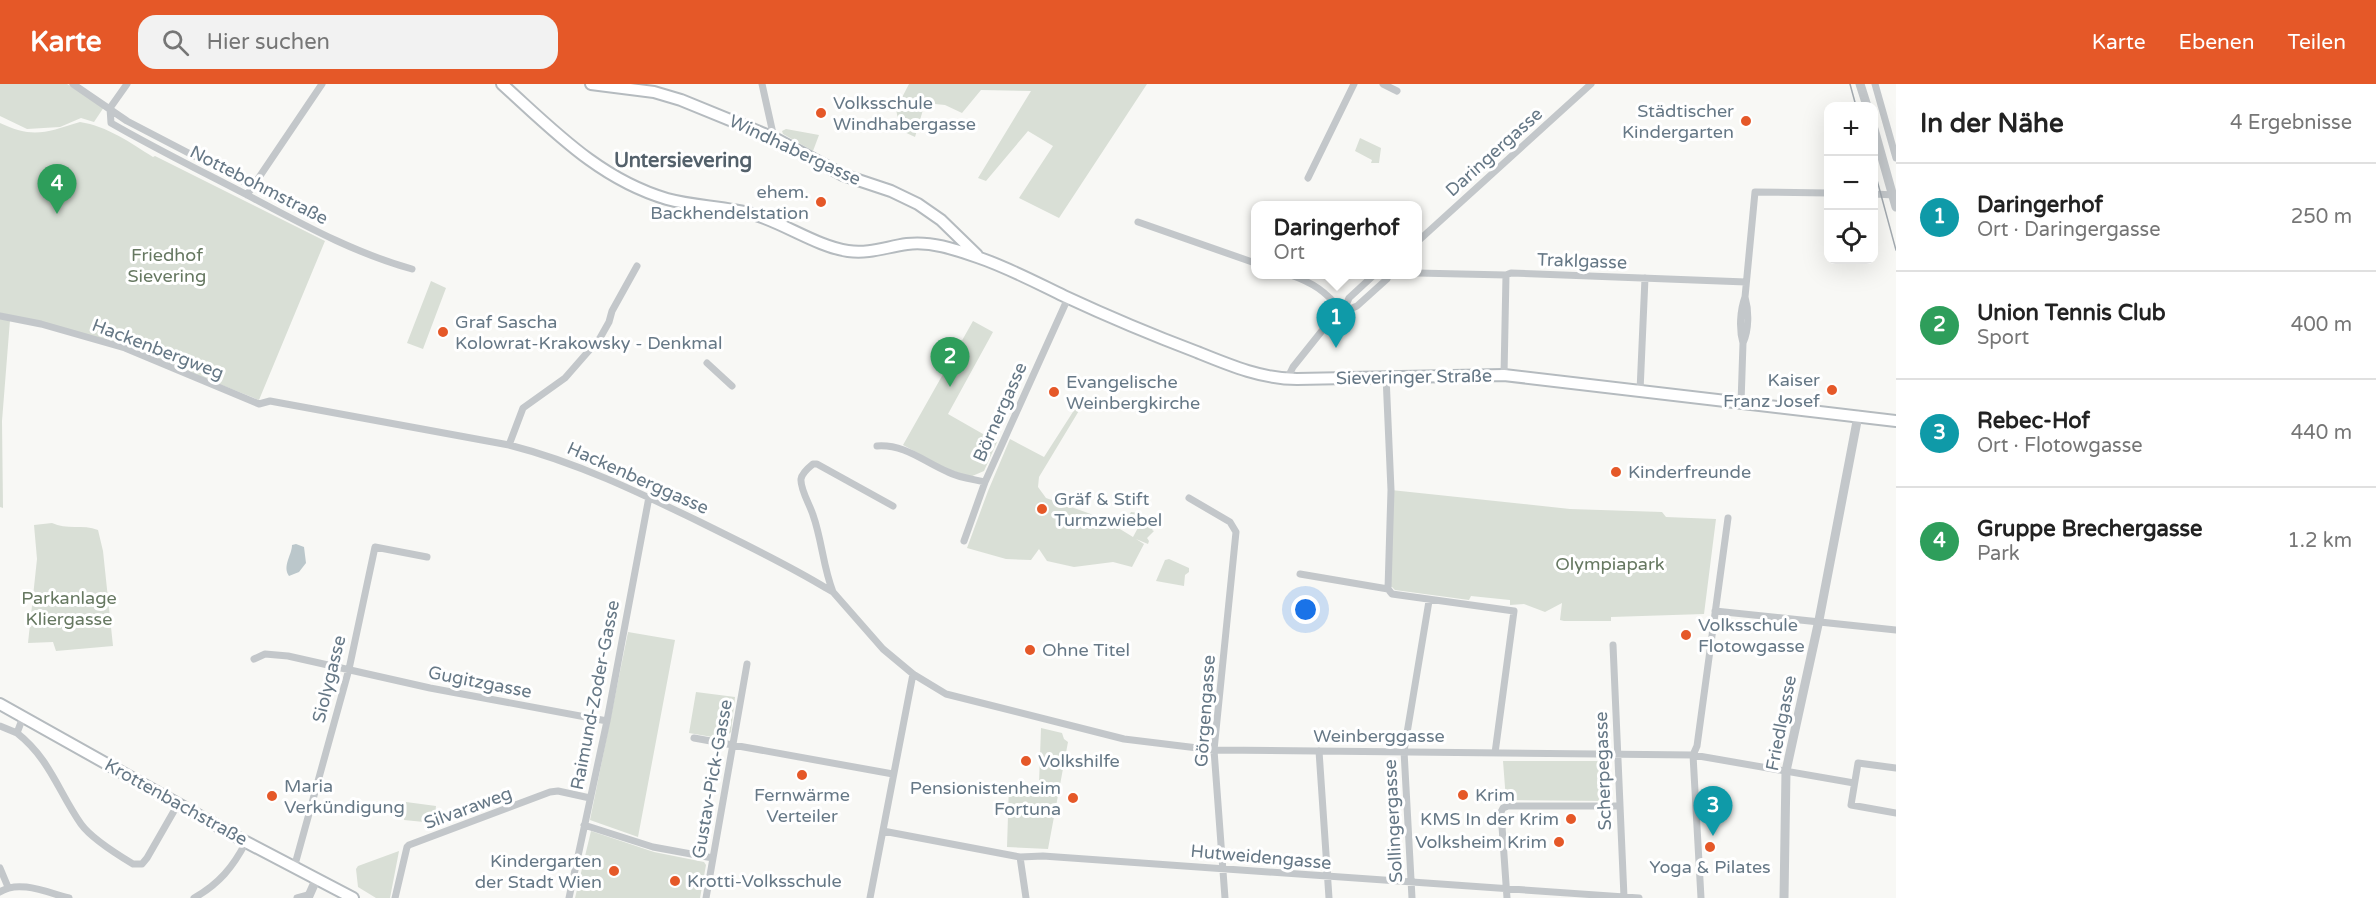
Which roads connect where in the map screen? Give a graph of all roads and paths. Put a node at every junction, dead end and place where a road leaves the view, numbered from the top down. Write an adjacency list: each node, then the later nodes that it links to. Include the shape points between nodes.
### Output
1 (73, 84): 14 (street, Nottebohmstraße)
2 (127, 84): 14 (street)
3 (322, 84): 19 (street)
4 (591, 84): 15 (main road, Windhabergasse, via 654,92)
5 (762, 84): 15 (street)
6 (1354, 84): 18 (street)
7 (1383, 84): 12 (street)
8 (1591, 84): 26 (street, Daringergasse)
9 (1860, 84): 13 (street)
10 (1875, 84): 17 (street)
11 (505, 85): 28 (main road, Sieveringer Straße, via 577,152 644,191 669,200 755,215 848,251 880,251 907,244)
12 (1397, 91)
13 (1866, 102)
14 (110, 108): 19 (street, Nottebohmstraße, via 168,144); 22 (street, Nottebohmstraße, via 111,123)
15 (774, 138): 27 (main road, Windhabergasse, via 843,176 918,204)
16 (1878, 142): 23 (street)
17 (1896, 158)
18 (1308, 178)
19 (252, 186): 22 (street)
20 (1824, 193): 39 (street, via 1755,192)
21 (1878, 194): 23 (street)
22 (247, 195): 32 (street, Nottebohmstraße, via 313,230 388,263)
23 (1894, 195): 24 (street)
24 (1896, 207)
25 (1138, 222): 30 (street)
26 (1422, 237)
27 (960, 238): 28 (main road); 29 (main road, Windhabergasse)
28 (955, 249): 29 (main road, Sieveringer Straße)
29 (980, 258): 40 (main road, Sieveringer Straße)
30 (1251, 262)
31 (637, 266): 53 (street, via 600,338 566,378 523,408)
32 (412, 269)
33 (1422, 273): 34 (street, Traklgasse)
34 (1506, 275): 35 (street, Traklgasse); 44 (street)
35 (1645, 278): 39 (street, Traklgasse); 48 (street)
36 (1301, 279): 41 (street, via 1328,295)
37 (1370, 279): 41 (street, via 1349,298)
38 (1387, 279): 41 (street, via 1358,306)
39 (1746, 282): 50 (street, via 1747,335 1743,343)
40 (1068, 298): 46 (main road, Sieveringer Straße, via 1236,368); 55 (street, Börnergasse)
41 (1343, 312): 46 (street, via 1318,335)
42 (0, 316): 49 (street, Hackenbergweg, via 96,339 258,404)
43 (706, 363): 47 (street)
44 (1504, 375): 45 (main road, Sieveringer Straße); 48 (main road, Sieveringer Straße)
45 (1386, 376): 46 (main road, Sieveringer Straße); 63 (street, via 1391,490)
46 (1287, 379)
47 (732, 386)
48 (1640, 391): 50 (main road, Sieveringer Straße)
49 (270, 402): 53 (street, Hackenberggasse)
50 (1741, 403): 51 (main road, Sieveringer Straße)
51 (1858, 416): 52 (main road, Sieveringer Straße); 67 (street, Friedlgasse)
52 (1896, 421)
53 (509, 445): 56 (street, Hackenberggasse, via 588,470)
54 (878, 446): 55 (street, via 894,446 946,472)
55 (985, 482): 60 (street, Börnergasse)
56 (649, 497): 64 (street, Hackenberggasse); 76 (street, Raimund-Zoder-Gasse)
57 (1189, 498): 81 (street, Görgengasse, via 1235,528)
58 (893, 506): 64 (street, via 820,466 813,464 804,473 802,486 816,522)
59 (1728, 518): 66 (street)
60 (964, 541)
61 (427, 557): 72 (street, Siolygasse, via 375,547)
62 (1300, 573): 63 (street)
63 (1388, 589): 65 (street, via 1392,594)
64 (833, 592): 73 (street, Hackenberggasse, via 883,649)
65 (1429, 601): 83 (street, Sollingergasse); 84 (street, via 1514,611)
66 (1715, 611): 67 (street); 86 (street)
67 (1819, 620): 68 (street); 88 (street, Friedlgasse)
68 (1896, 630)
69 (1613, 645): 85 (street, Scherpegasse)
70 (254, 659): 72 (street, Gugitzgasse, via 265,654)
71 (747, 664): 80 (street, Gustav-Pick-Gasse)
72 (349, 669): 76 (street, Gugitzgasse); 101 (street, Siolygasse)
73 (913, 674): 81 (street, Weinberggasse, via 946,694 1124,740); 89 (street)
74 (0, 704): 75 (main road, Krottenbachstraße)
75 (23, 717): 78 (street); 92 (main road, Krottenbachstraße)
76 (607, 721): 91 (street, Raimund-Zoder-Gasse)
77 (0, 726): 78 (street)
78 (17, 733): 92 (street, via 41,756 86,830 133,864 142,864 147,858)
79 (694, 738): 80 (street)
80 (734, 745): 89 (street); 99 (street, Gustav-Pick-Gasse)
81 (1214, 750): 82 (street, Weinberggasse); 102 (street, Görgengasse)
82 (1319, 751): 83 (street, Weinberggasse); 103 (street)
83 (1404, 751): 84 (street, Weinberggasse); 105 (street, Sollingergasse)
84 (1495, 753): 85 (street, Weinberggasse)
85 (1617, 754): 86 (street, Weinberggasse); 93 (street, Scherpegasse)
86 (1693, 755): 88 (street, Weinberggasse); 125 (street)
87 (1896, 768): 90 (street, via 1858,763)
88 (1786, 771): 90 (street, Weinberggasse); 126 (street, Friedlgasse)
89 (893, 774): 96 (street)
90 (1854, 783): 94 (street, via 1851,805)
91 (590, 798): 95 (street, Raimund-Zoder-Gasse); 115 (street, Silvaraweg, via 550,792 409,845)
92 (178, 804): 97 (main road, Krottenbachstraße)
93 (1619, 806): 107 (street, via 1503,808); 110 (street, Scherpegasse)
94 (1896, 813)
95 (585, 825): 99 (street, via 653,847); 116 (street, Raimund-Zoder-Gasse)
96 (883, 831): 98 (street, Hutweidengasse); 118 (street)
97 (246, 842): 101 (main road, Krottenbachstraße); 112 (street, via 221,880)
98 (1020, 857): 102 (street, Hutweidengasse); 119 (street)
99 (713, 858): 117 (street, Gustav-Pick-Gasse)
100 (0, 868): 106 (street)
101 (294, 868): 104 (main road, Krottenbachstraße)
102 (1222, 868): 103 (street, Hutweidengasse); 120 (street, Görgengasse)
103 (1328, 878): 105 (street, Hutweidengasse); 121 (street)
104 (315, 880): 109 (street); 114 (main road, Krottenbachstraße)
105 (1411, 883): 107 (street, Hutweidengasse); 122 (street, Sollingergasse)
106 (8, 887): 108 (street); 111 (street)
107 (1507, 889): 110 (street, Hutweidengasse); 123 (street)
108 (0, 892)
109 (308, 897): 113 (street)
110 (1623, 897): 124 (street, Hutweidengasse)
111 (69, 898)
112 (194, 898)
113 (297, 898)
114 (353, 898)
115 (395, 898)
116 (568, 898)
117 (706, 898)
118 (870, 898)
119 (1026, 898)
120 (1225, 898)
121 (1329, 898)
122 (1412, 898)
123 (1507, 898)
124 (1639, 898)
125 (1701, 898)
126 (1784, 898)

